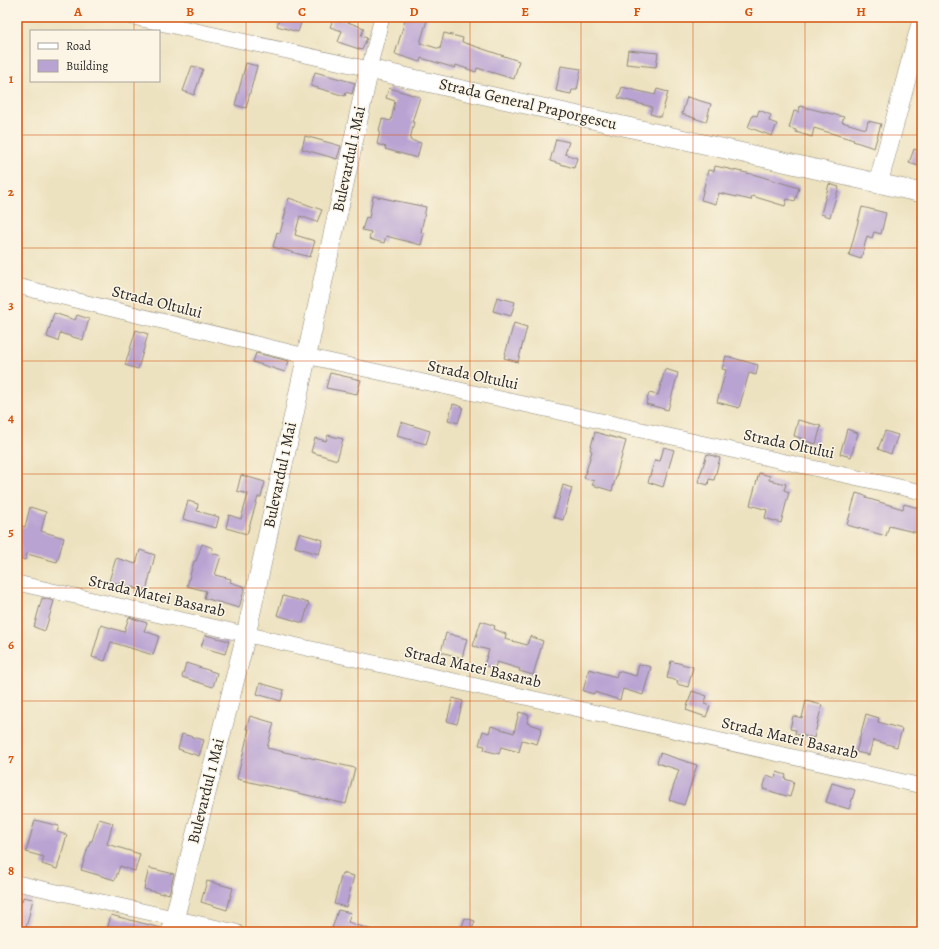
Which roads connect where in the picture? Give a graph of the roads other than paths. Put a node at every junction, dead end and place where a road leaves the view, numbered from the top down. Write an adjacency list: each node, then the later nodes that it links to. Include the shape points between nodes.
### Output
1 (133, 17): 4 (street, Strada General Praporgescu)
2 (382, 17): 4 (street, Bulevardul 1 Mai)
3 (922, 20): 5 (street)
4 (369, 69): 5 (street, Strada General Praporgescu); 8 (street, Bulevardul 1 Mai)
5 (878, 184): 6 (street, Strada General Praporgescu)
6 (922, 193)
7 (17, 286): 8 (street, Strada Oltului)
8 (306, 356): 9 (street, Strada Oltului); 11 (street, Bulevardul 1 Mai)
9 (922, 492)
10 (17, 583): 11 (street, Strada Matei Basarab)
11 (246, 635): 12 (street, Strada Matei Basarab); 14 (street, Bulevardul 1 Mai)
12 (922, 786)
13 (17, 882): 14 (street)
14 (173, 925): 15 (street)
15 (236, 932)

